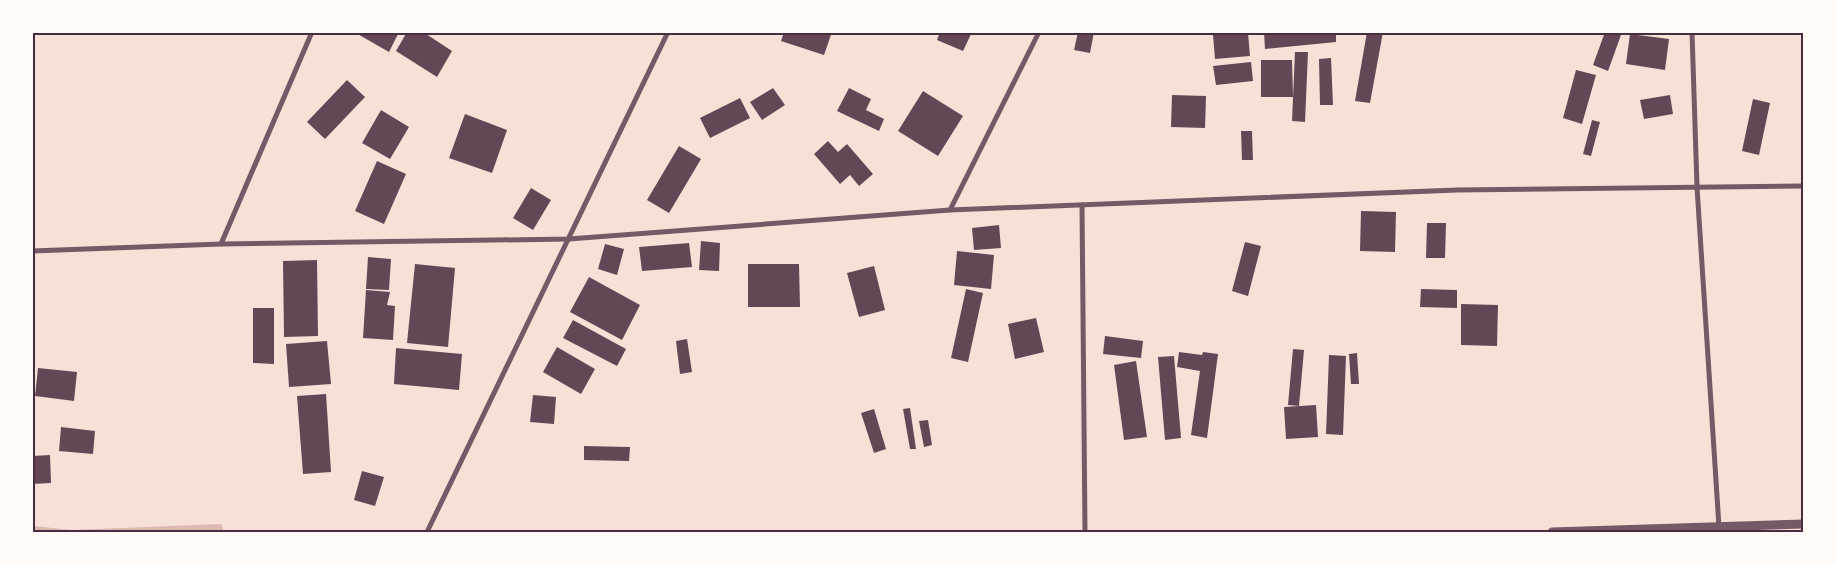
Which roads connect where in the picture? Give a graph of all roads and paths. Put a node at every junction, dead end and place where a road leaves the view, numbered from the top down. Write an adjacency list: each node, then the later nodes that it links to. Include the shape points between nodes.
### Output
1 (312, 32): 10 (street)
2 (668, 32): 9 (street)
3 (1039, 32): 8 (street)
4 (1692, 32): 6 (street)
5 (1804, 186): 6 (street)
6 (1697, 187): 7 (street, via 1457,190); 13 (street)
7 (1082, 205): 8 (street); 16 (street)
8 (950, 210): 9 (street)
9 (569, 239): 10 (street); 15 (street)
10 (221, 244): 11 (street)
11 (32, 251)
12 (1804, 524): 13 (street)
13 (1720, 526): 14 (street)
14 (1631, 531): 17 (street)
15 (426, 532)
16 (1084, 532)
17 (1552, 532)

